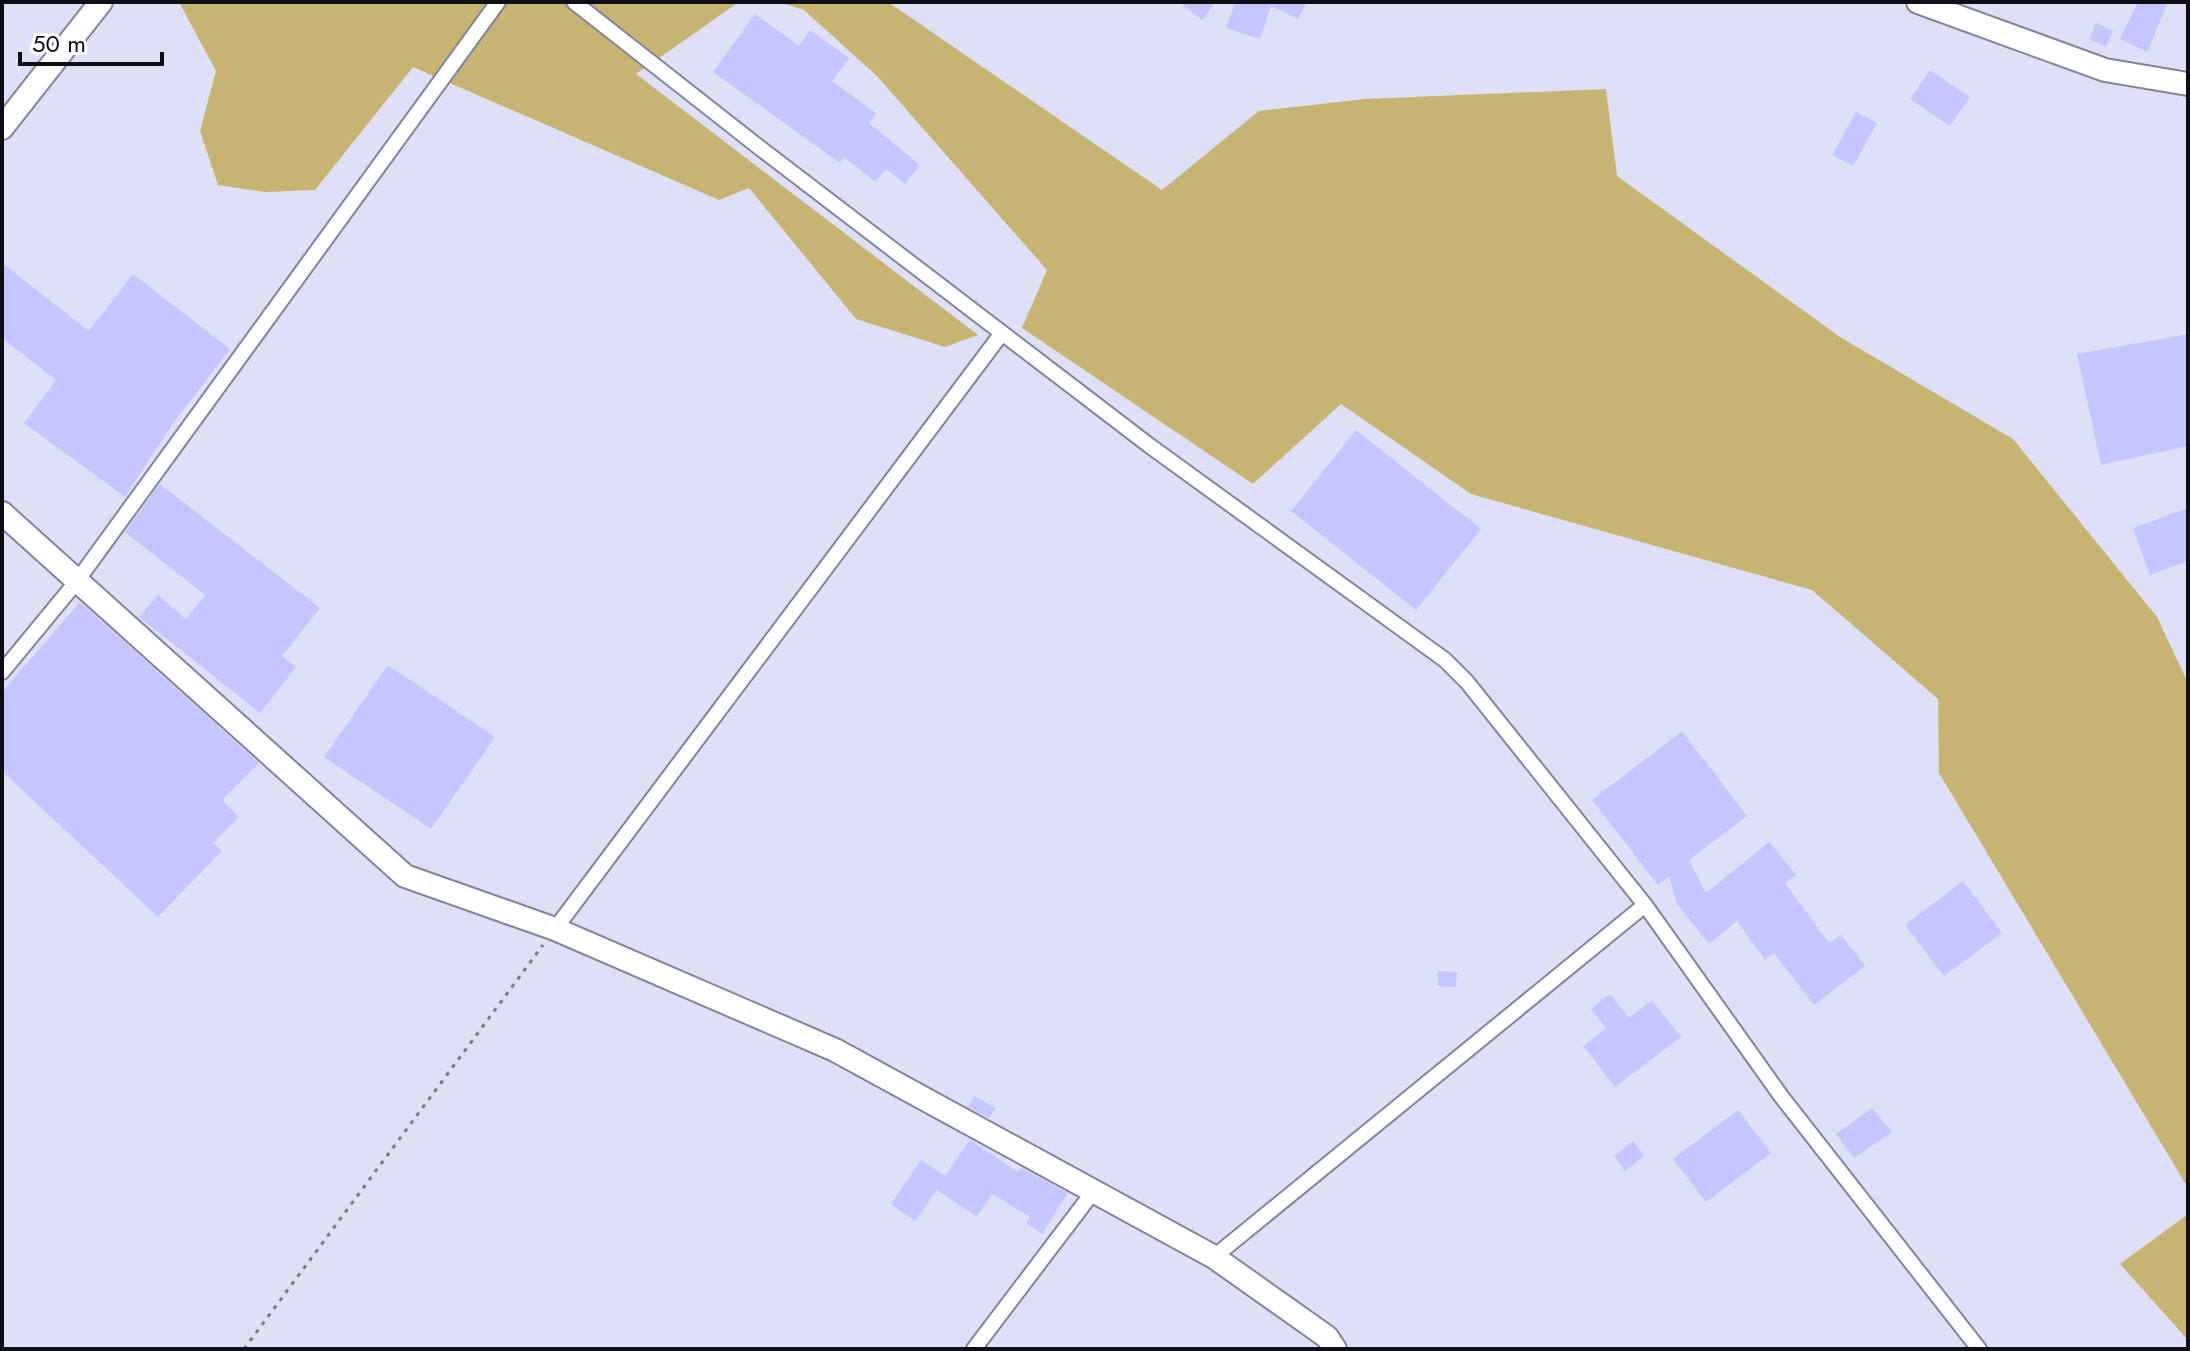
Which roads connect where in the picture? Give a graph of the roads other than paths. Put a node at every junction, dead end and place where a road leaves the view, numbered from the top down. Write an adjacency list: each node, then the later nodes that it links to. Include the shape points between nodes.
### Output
1 (101, 2): 6 (street)
2 (498, 2): 9 (street)
3 (574, 2): 7 (street)
4 (1918, 2): 5 (street, via 2105,70)
5 (2188, 84)
6 (2, 128)
7 (1002, 333): 11 (street, via 1445,660); 12 (street)
8 (2, 513): 9 (street)
9 (77, 581): 10 (street); 12 (street, via 405,876)
10 (2, 672)
11 (1645, 905): 14 (street); 17 (street, via 1781,1096)
12 (555, 929): 13 (street, via 835,1050)
13 (1093, 1192): 14 (street); 15 (street)
14 (1214, 1257): 16 (street, via 1327,1337)
15 (974, 1349)
16 (1335, 1349)
17 (1979, 1349)

